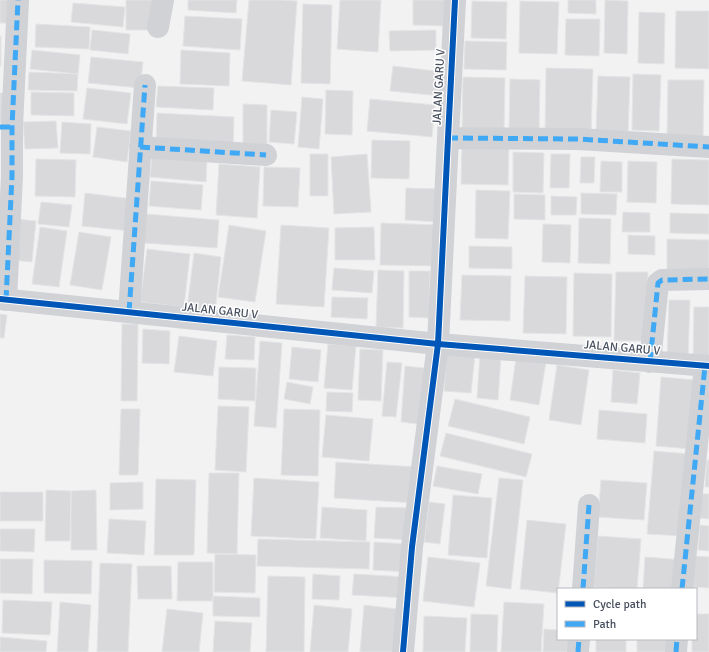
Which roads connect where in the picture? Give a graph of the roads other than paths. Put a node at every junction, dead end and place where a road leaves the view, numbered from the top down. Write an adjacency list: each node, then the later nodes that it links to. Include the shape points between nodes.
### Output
1 (18, 0): 6 (street)
2 (164, 0): 4 (street)
3 (455, 0): 7 (street, JALAN GARU V)
4 (158, 27)
5 (145, 85): 8 (street)
6 (6, 127): 12 (street, via 12,176)
7 (448, 138): 9 (street, via 578,139); 14 (street, JALAN GARU V)
8 (140, 147): 10 (street); 13 (street)
9 (709, 147)
10 (266, 155)
11 (709, 279): 15 (street, via 662,280 658,283)
12 (3, 299): 13 (street, JALAN GARU V)
13 (129, 312): 14 (street, JALAN GARU V)
14 (438, 344): 15 (street, JALAN GARU V); 22 (street, via 412,547)
15 (650, 362): 16 (street, JALAN GARU V)
16 (707, 366): 19 (street)
17 (589, 506): 18 (street)
18 (583, 588)
19 (682, 588)
20 (579, 640): 23 (street)
21 (677, 640): 24 (street)
22 (403, 652)
23 (578, 652)
24 (676, 652)

